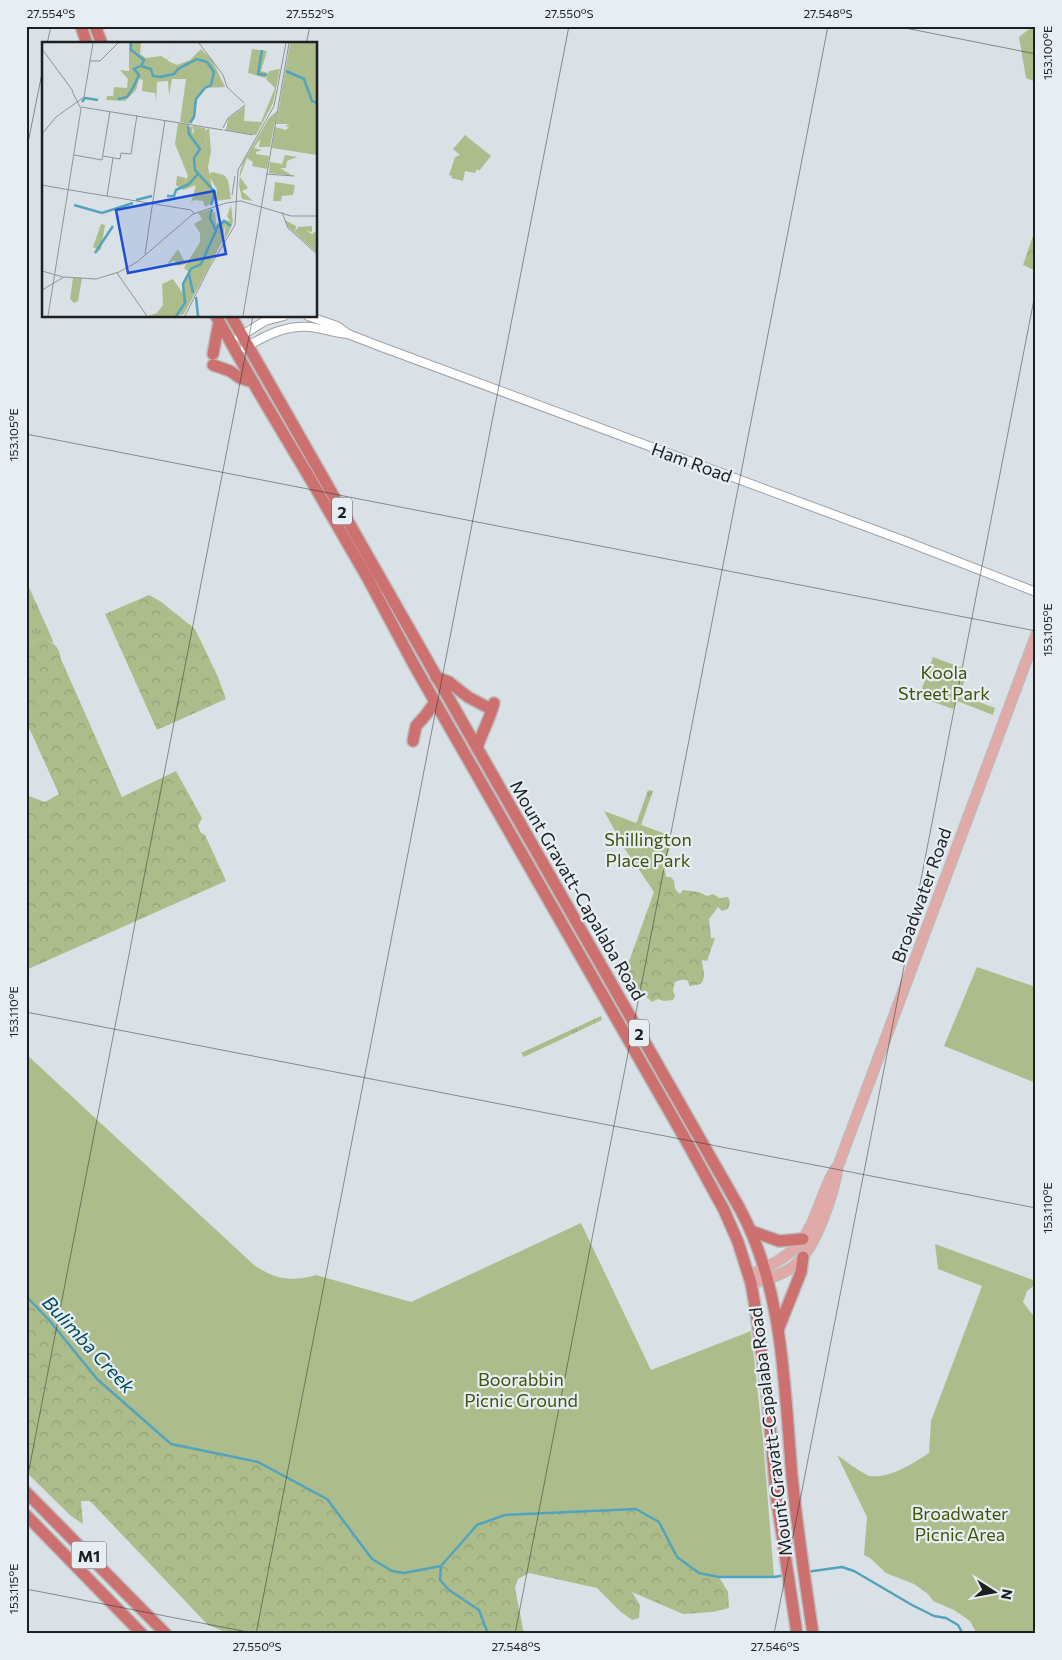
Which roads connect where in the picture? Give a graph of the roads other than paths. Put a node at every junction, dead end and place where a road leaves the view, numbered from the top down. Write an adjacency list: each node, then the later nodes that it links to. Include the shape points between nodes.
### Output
1 (81, 26): 3 (highway)
2 (96, 26): 4 (highway)
3 (86, 42)
4 (101, 42)
5 (232, 318): 10 (highway, Mount Gravatt-Capalaba Road / 2)
6 (276, 318): 10 (street, Ham Road, via 264,321)
7 (314, 318): 9 (street, Ham Road, via 337,326)
8 (218, 319): 11 (highway, Mount Gravatt-Capalaba Road / 2); 12 (highway, via 213,360 240,378)
9 (348, 334): 10 (street, Ham Road, via 294,327); 13 (street, Ham Road)
10 (245, 341): 11 (street, Ham Road); 11 (street, Ham Road); 15 (highway, Mount Gravatt-Capalaba Road / 2)
11 (234, 348): 12 (highway, Mount Gravatt-Capalaba Road / 2)
12 (253, 382): 16 (highway, Mount Gravatt-Capalaba Road / 2)
13 (1036, 592)
14 (1036, 636): 19 (main road, Broadwater Road)
15 (436, 677): 18 (highway, Mount Gravatt-Capalaba Road / 2); 18 (highway, via 449,682 468,697 491,705 491,718 482,730)
16 (435, 702): 17 (highway, via 416,726); 24 (highway, Mount Gravatt-Capalaba Road / 2, via 715,1192 738,1242)
17 (413, 741)
18 (476, 748): 20 (highway, Mount Gravatt-Capalaba Road / 2)
19 (838, 1166): 21 (main road, Broadwater Road, via 829,1178); 22 (main road, Broadwater Road, via 836,1182 819,1227)
20 (751, 1231): 21 (highway, via 779,1241); 23 (highway, Mount Gravatt-Capalaba Road / 2)
21 (804, 1239): 23 (main road, Broadwater Road)
22 (803, 1257): 23 (main road, Broadwater Road, via 787,1271); 25 (highway)
23 (767, 1274): 24 (main road, Broadwater Road); 25 (highway, Mount Gravatt-Capalaba Road / 2)
24 (750, 1279): 30 (highway, Mount Gravatt-Capalaba Road / 2, via 762,1351 783,1549)
25 (778, 1330): 31 (highway, Mount Gravatt-Capalaba Road / 2, via 800,1548)
26 (26, 1492): 29 (highway, M1)
27 (26, 1515): 28 (highway, M1)
28 (142, 1634)
29 (166, 1634)
30 (797, 1634)
31 (813, 1634)

